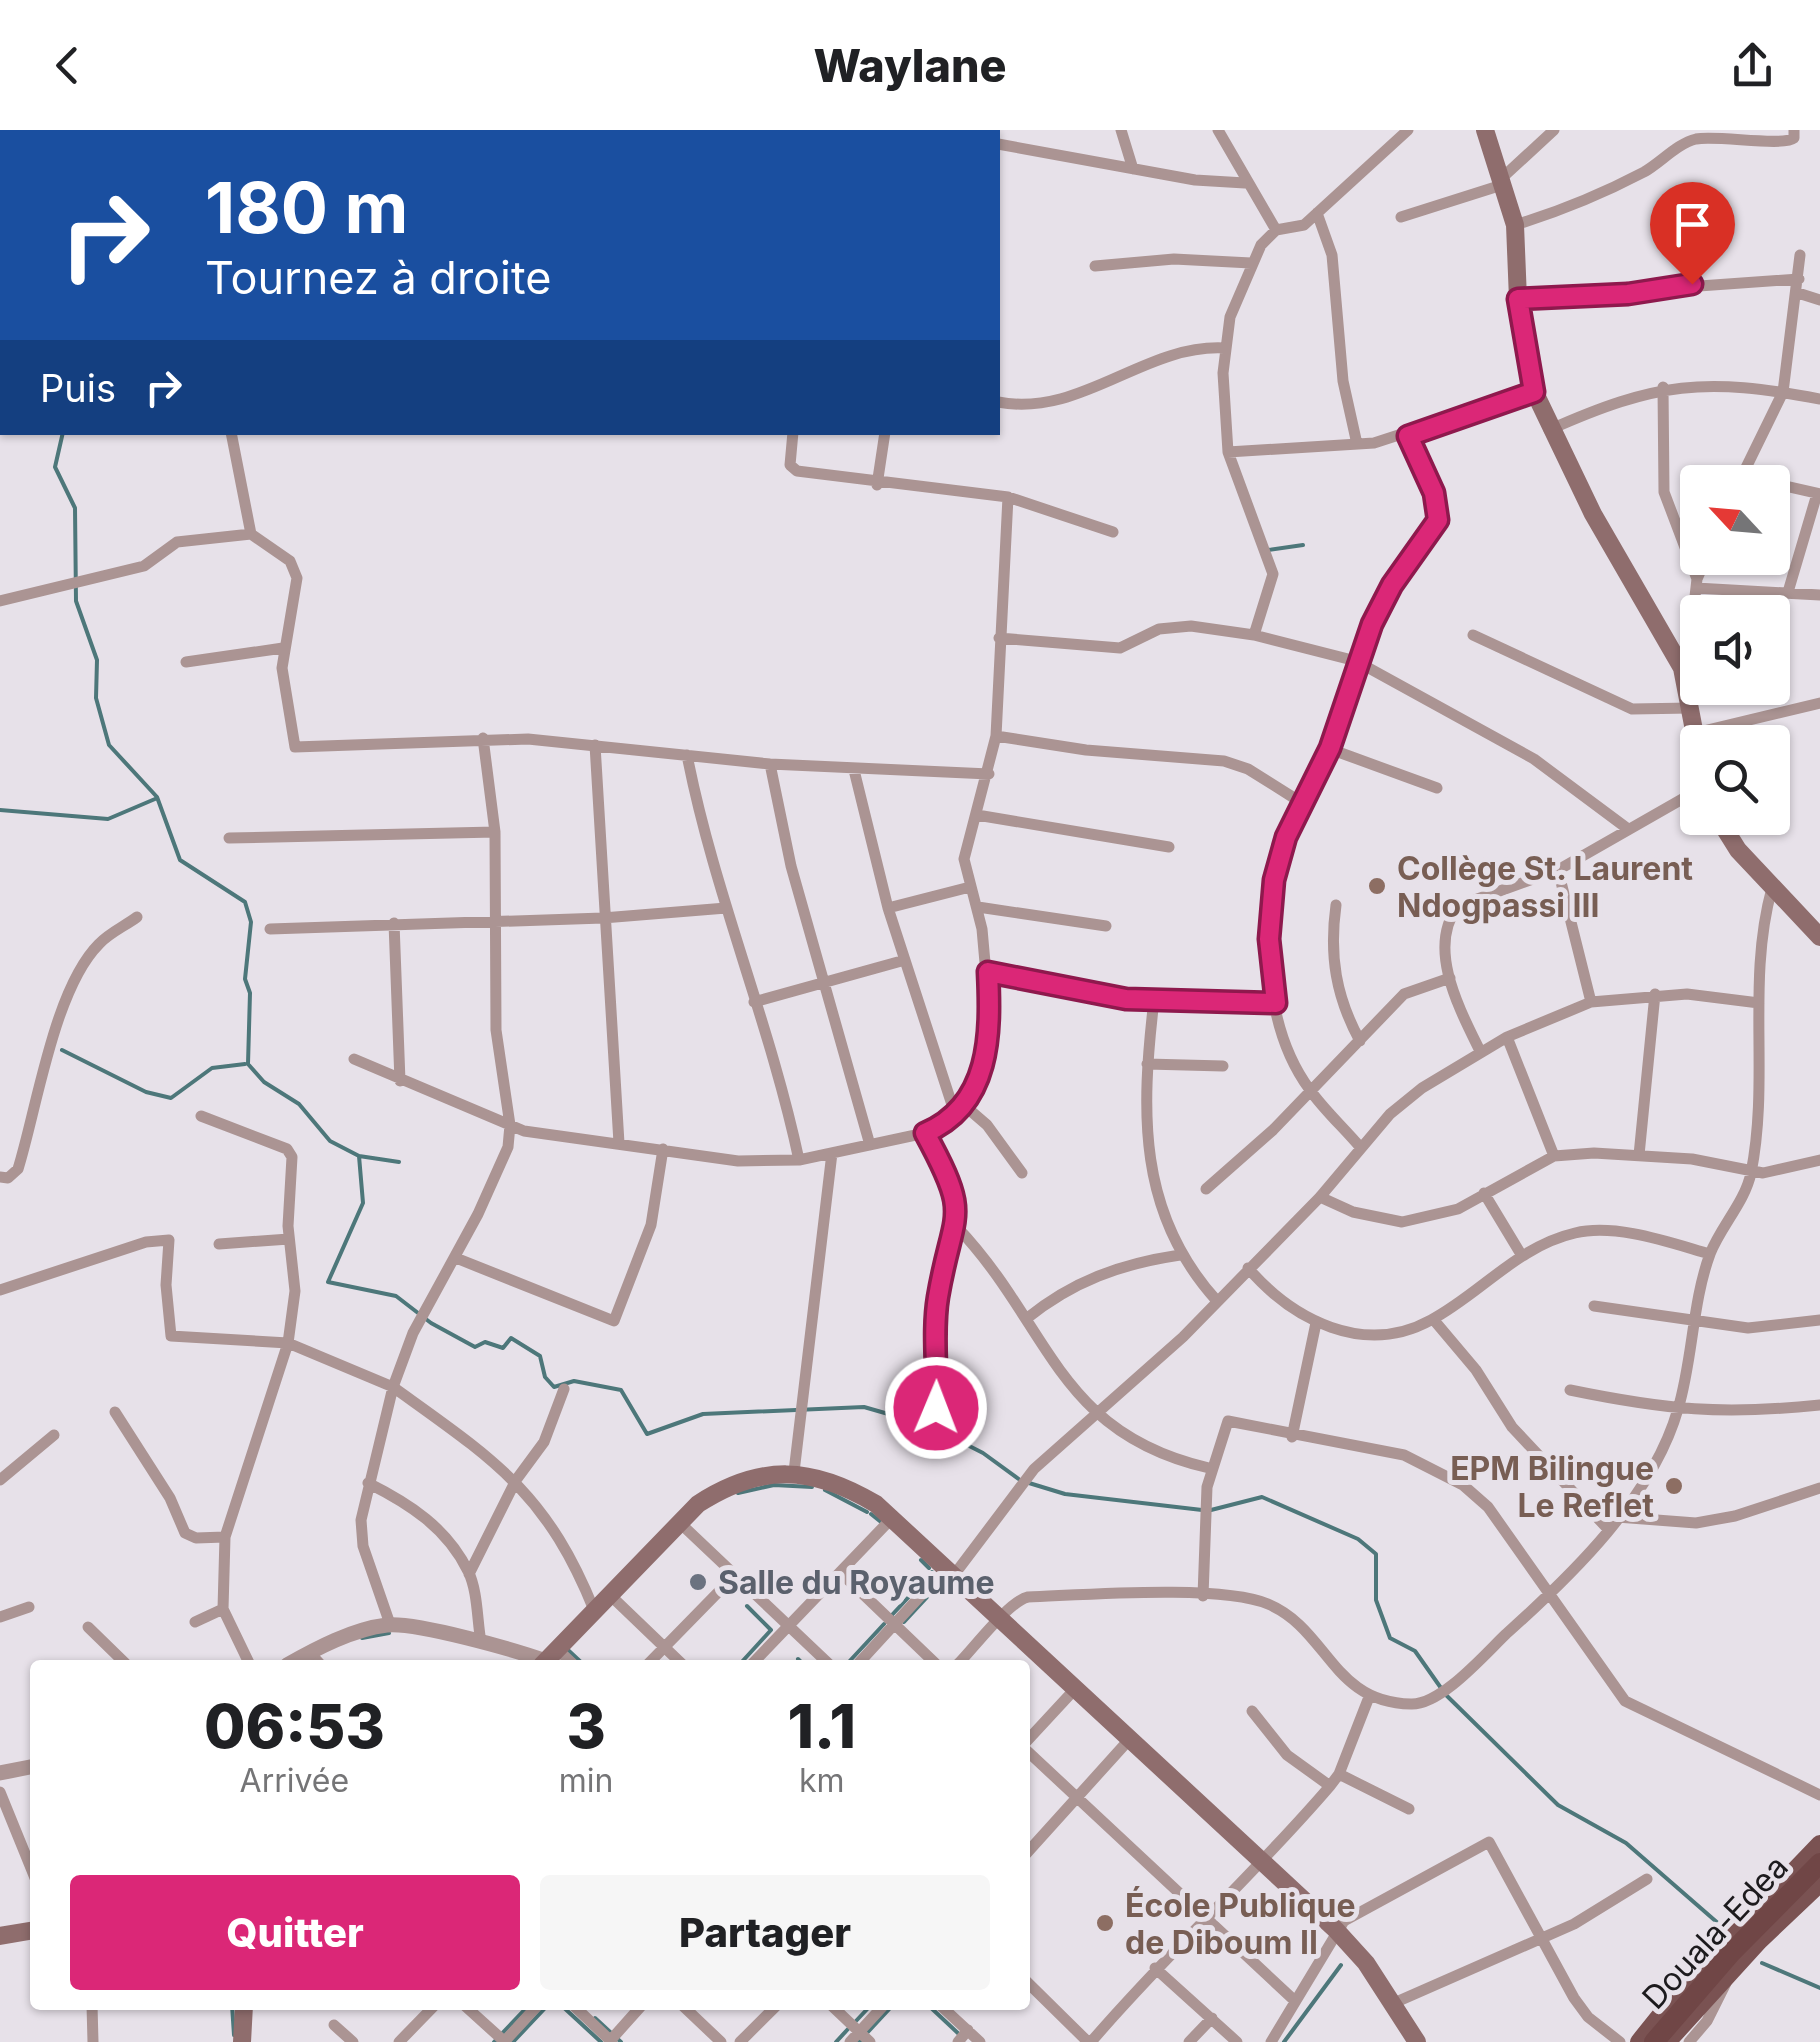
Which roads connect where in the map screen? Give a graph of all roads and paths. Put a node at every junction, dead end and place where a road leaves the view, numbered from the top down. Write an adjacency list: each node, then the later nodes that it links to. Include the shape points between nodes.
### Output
1 (1121, 130): 8 (street)
2 (1218, 130): 10 (street)
3 (1408, 130): 11 (street)
4 (1485, 130): 9 (main road)
5 (1554, 130): 9 (street)
6 (1794, 130): 13 (street, via 1785,143 1739,136 1691,140 1581,204)
7 (1000, 144): 8 (street)
8 (1133, 169): 10 (street)
9 (1504, 181): 12 (street); 13 (main road)
10 (1246, 183): 14 (street)
11 (1317, 213): 14 (street, via 1296,230); 33 (street, via 1332,255 1341,366)
12 (1401, 217)
13 (1516, 224): 20 (main road)
14 (1276, 230): 16 (street)
15 (1800, 255): 18 (street)
16 (1251, 263): 17 (street, via 1174,259); 22 (street)
17 (1094, 266)
18 (1798, 279): 19 (street); 20 (street)
19 (1798, 294): 21 (street); 25 (street)
20 (1518, 299): 24 (main road)
21 (1820, 300)
22 (1224, 348): 27 (street, via 1184,350 1082,395); 34 (street)
23 (1663, 388): 25 (street, via 1730,384); 28 (street); 43 (street, via 1664,492)
24 (1534, 392): 28 (main road); 32 (street)
25 (1782, 392): 26 (street); 35 (street)
26 (1820, 399)
27 (1000, 402)
28 (1550, 430): 54 (main road)
29 (232, 435): 41 (street)
30 (793, 435): 36 (street, via 792,470)
31 (884, 435): 36 (street)
32 (1408, 436): 33 (street); 52 (street, via 1434,493 1438,520 1392,585)
33 (1356, 444): 34 (street)
34 (1228, 452): 48 (street, via 1272,574)
35 (1748, 465)
36 (877, 484): 39 (street)
37 (1790, 487): 38 (street)
38 (1818, 494): 44 (street)
39 (1008, 497): 40 (street); 50 (street)
40 (1113, 532)
41 (251, 534): 47 (street, via 177,542 144,566); 51 (street, via 295,568)
42 (1700, 575): 43 (street)
43 (1697, 584): 44 (street); 45 (street)
44 (1788, 592): 46 (street)
45 (1696, 595)
46 (1820, 595)
47 (0, 601)
48 (1254, 635): 50 (street, via 1177,625 1120,648); 52 (street)
49 (1473, 635): 57 (street, via 1632,709)
50 (999, 638): 60 (street)
51 (283, 648): 53 (street); 61 (street, via 295,747)
52 (1356, 661): 63 (street); 72 (street, via 1534,760)
53 (186, 662)
54 (1680, 667)
55 (1820, 702): 59 (street)
56 (1690, 705): 57 (main road)
57 (1691, 708): 58 (main road)
58 (1694, 725)
59 (1749, 725)
60 (996, 736): 67 (street); 70 (street, via 1224,760)
61 (483, 738): 62 (street); 73 (street)
62 (594, 744): 64 (street); 86 (street)
63 (1330, 748): 68 (street); 70 (street)
64 (687, 755): 65 (street); 81 (street)
65 (770, 764): 66 (street); 94 (street)
66 (854, 770): 67 (street); 82 (street)
67 (989, 774): 71 (street)
68 (1437, 788)
69 (1680, 800): 72 (street)
70 (1302, 803): 99 (street, via 1274,880 1269,939)
71 (977, 815): 76 (street); 78 (street, via 964,860)
72 (1628, 829): 77 (street)
73 (495, 832): 75 (street); 85 (street)
74 (1729, 835): 79 (main road)
75 (229, 838)
76 (1168, 846)
77 (1558, 870): 93 (street, via 1458,906 1445,934); 98 (street)
78 (970, 887): 82 (street); 83 (street)
79 (1772, 888): 90 (main road); 100 (street, via 1761,929)
80 (1336, 905): 102 (street, via 1332,957)
81 (726, 908): 86 (street); 97 (street)
82 (888, 908): 91 (street)
83 (978, 908): 88 (street); 92 (street)
84 (137, 917): 125 (street, via 100,942 78,975 18,1169)
85 (498, 918): 86 (street); 87 (street); 112 (street, via 496,1030)
86 (603, 918): 114 (street)
87 (394, 923): 89 (street); 107 (street)
88 (1106, 926)
89 (270, 929)
90 (1819, 934)
91 (905, 960): 94 (street); 111 (street)
92 (988, 972): 96 (street, via 1100,996); 109 (street, via 988,1050)
93 (1450, 978): 102 (street, via 1404,994); 103 (street)
94 (824, 981): 97 (street); 115 (street)
95 (1655, 994): 98 (street); 100 (street); 119 (street)
96 (1154, 1000): 99 (street); 105 (street)
97 (754, 1002): 121 (street, via 784,1086)
98 (1591, 1002): 101 (street)
99 (1276, 1003): 108 (street)
100 (1759, 1003): 123 (street)
101 (1506, 1037): 103 (street); 120 (street)
102 (1360, 1042): 108 (street)
103 (1480, 1051): 116 (street, via 1398,1106)
104 (354, 1059): 107 (street)
105 (1146, 1064): 106 (street); 133 (street, via 1151,1164)
106 (1223, 1066)
107 (400, 1081): 112 (street)
108 (1309, 1090): 116 (street); 126 (street)
109 (965, 1106): 111 (street); 124 (street)
110 (201, 1116): 130 (street, via 290,1152)
111 (956, 1117): 113 (street)
112 (510, 1125): 114 (street); 135 (street, via 501,1167)
113 (925, 1133): 115 (street); 129 (street, via 956,1194)
114 (619, 1143): 117 (street)
115 (870, 1146): 118 (street)
116 (1360, 1147): 128 (street)
117 (662, 1149): 121 (street, via 738,1162); 135 (street, via 651,1225 614,1321)
118 (832, 1153): 121 (street); 157 (street)
119 (1639, 1155): 120 (street); 123 (street)
120 (1554, 1156): 127 (street)
121 (799, 1160)
122 (1820, 1160): 123 (street)
123 (1751, 1172): 132 (street)
124 (1022, 1173)
125 (0, 1177)
126 (1206, 1189)
127 (1484, 1192): 128 (street, via 1441,1216 1402,1222 1353,1212); 134 (street)
128 (1320, 1196): 136 (street)
129 (957, 1227): 140 (street); 150 (street, via 938,1297)
130 (288, 1239): 131 (street); 145 (street, via 295,1291)
131 (219, 1244)
132 (1710, 1254): 134 (street, via 1593,1230); 144 (street)
133 (1180, 1255): 138 (street); 140 (street, via 1088,1278)
134 (1522, 1256): 141 (street)
135 (456, 1258): 146 (street, via 413,1333)
136 (1248, 1268): 138 (street); 143 (street, via 1271,1295)
137 (0, 1290): 145 (street, via 166,1240 171,1336)
138 (1216, 1301): 153 (street)
139 (1594, 1306): 144 (street)
140 (1026, 1319): 153 (street, via 1042,1350)
141 (1433, 1319): 143 (street, via 1386,1334); 165 (street, via 1512,1428)
142 (1820, 1320): 144 (street, via 1748,1328)
143 (1316, 1323): 155 (street)
144 (1695, 1323): 151 (street)
145 (288, 1343): 146 (street); 166 (street)
146 (393, 1387): 159 (street); 160 (street)
147 (564, 1389): 159 (street, via 544,1442)
148 (1570, 1390): 151 (street)
149 (1820, 1405): 151 (street)
150 (936, 1408)
151 (1678, 1411): 162 (street, via 1649,1472)
152 (115, 1412): 166 (street, via 185,1533)
153 (1095, 1414): 156 (street, via 1165,1458); 167 (street, via 1017,1487)
154 (54, 1436): 158 (street)
155 (1292, 1437): 156 (street, via 1228,1421); 173 (street, via 1404,1455 1463,1485 1488,1506)
156 (1209, 1468): 172 (street)
157 (794, 1472): 163 (main road, via 858,1494); 164 (main road, via 744,1479 698,1504)
158 (0, 1480)
159 (516, 1480): 169 (street); 176 (street, via 563,1540)
160 (368, 1483): 169 (street, via 420,1511); 180 (street, via 364,1546)
161 (1820, 1488): 162 (street, via 1696,1523)
162 (1617, 1517): 165 (street)
163 (892, 1518): 167 (main road); 168 (street)
164 (680, 1523): 170 (street); 171 (main road)
165 (1607, 1528): 173 (street)
166 (225, 1537): 175 (street)
167 (950, 1572): 178 (main road); 181 (street)
168 (841, 1573): 181 (street); 183 (street)
169 (470, 1574): 184 (street)
170 (735, 1574): 183 (street); 185 (street)
171 (610, 1595): 176 (main road); 185 (street)
172 (1203, 1596): 178 (street, via 1028,1597 1010,1605); 200 (street, via 1269,1604)
173 (1549, 1596): 200 (street, via 1444,1692 1416,1705); 210 (street, via 1625,1701)
174 (29, 1607): 177 (street)
175 (224, 1609): 179 (street); 189 (street)
176 (594, 1610): 187 (main road)
177 (0, 1617)
178 (1003, 1618): 198 (street); 199 (main road)
179 (195, 1622)
180 (390, 1624): 184 (street); 186 (street)
181 (895, 1624): 196 (street); 197 (street)
182 (88, 1627): 188 (street)
183 (786, 1627): 194 (street); 195 (street)
184 (481, 1642): 187 (street)
185 (664, 1648): 192 (street); 193 (street)
186 (310, 1652): 190 (street); 191 (street)
187 (548, 1658)
188 (122, 1660)
189 (248, 1660)
190 (296, 1660)
191 (317, 1660)
192 (652, 1660)
193 (677, 1660)
194 (756, 1660)
195 (824, 1660)
196 (863, 1660)
197 (931, 1660)
198 (963, 1660)
199 (1075, 1689): 202 (street); 203 (main road)
200 (1369, 1697): 207 (street)
201 (1252, 1711): 208 (street, via 1288,1754)
202 (1030, 1740)
203 (1127, 1742): 211 (street); 215 (main road)
204 (1030, 1751): 211 (street)
205 (30, 1767): 206 (street)
206 (0, 1773)
207 (1339, 1774): 208 (street); 212 (street)
208 (1330, 1786): 215 (street)
209 (0, 1792): 217 (street)
210 (1820, 1795)
211 (1079, 1799): 214 (street); 220 (street)
212 (1409, 1809)
213 (1820, 1844): 264 (main road)
214 (1030, 1847)
215 (1260, 1861): 220 (street); 221 (main road)
216 (1820, 1863): 265 (highway, Douala-Edea)
217 (30, 1866)
218 (1647, 1879): 224 (street)
219 (1820, 1883): 226 (main road)
220 (1207, 1920): 225 (street); 228 (street)
221 (1336, 1930): 224 (street, via 1409,1882 1489,1842); 228 (street); 229 (main road)
222 (30, 1931): 223 (main road)
223 (0, 1936)
224 (1544, 1938): 229 (street); 263 (street, via 1574,1998)
225 (1154, 1968): 242 (street); 258 (street)
226 (1728, 1974): 266 (main road); 267 (street, via 1720,2000)
227 (1030, 1985): 258 (street)
228 (1295, 2001): 261 (street)
229 (1394, 2002): 262 (main road)
230 (92, 2010): 246 (street)
231 (244, 2010): 247 (main road)
232 (430, 2010): 249 (street)
233 (469, 2010): 250 (street)
234 (533, 2010): 250 (street)
235 (578, 2010): 251 (street)
236 (638, 2010): 251 (street)
237 (687, 2010): 252 (street)
238 (771, 2010): 253 (street)
239 (837, 2010): 245 (street)
240 (879, 2010): 245 (street)
241 (946, 2010): 244 (street)
242 (1212, 2018): 259 (street); 260 (street)
243 (334, 2025): 248 (street)
244 (968, 2030): 256 (street); 257 (street)
245 (860, 2031): 254 (street); 255 (street)
246 (93, 2042)
247 (242, 2042)
248 (353, 2042)
249 (399, 2042)
250 (504, 2042)
251 (610, 2042)
252 (721, 2042)
253 (740, 2042)
254 (850, 2042)
255 (870, 2042)
256 (958, 2042)
257 (980, 2042)
258 (1090, 2042)
259 (1189, 2042)
260 (1237, 2042)
261 (1271, 2042)
262 (1417, 2042)
263 (1620, 2042)
264 (1638, 2042)
265 (1654, 2042)
266 (1668, 2042)
267 (1689, 2042)

